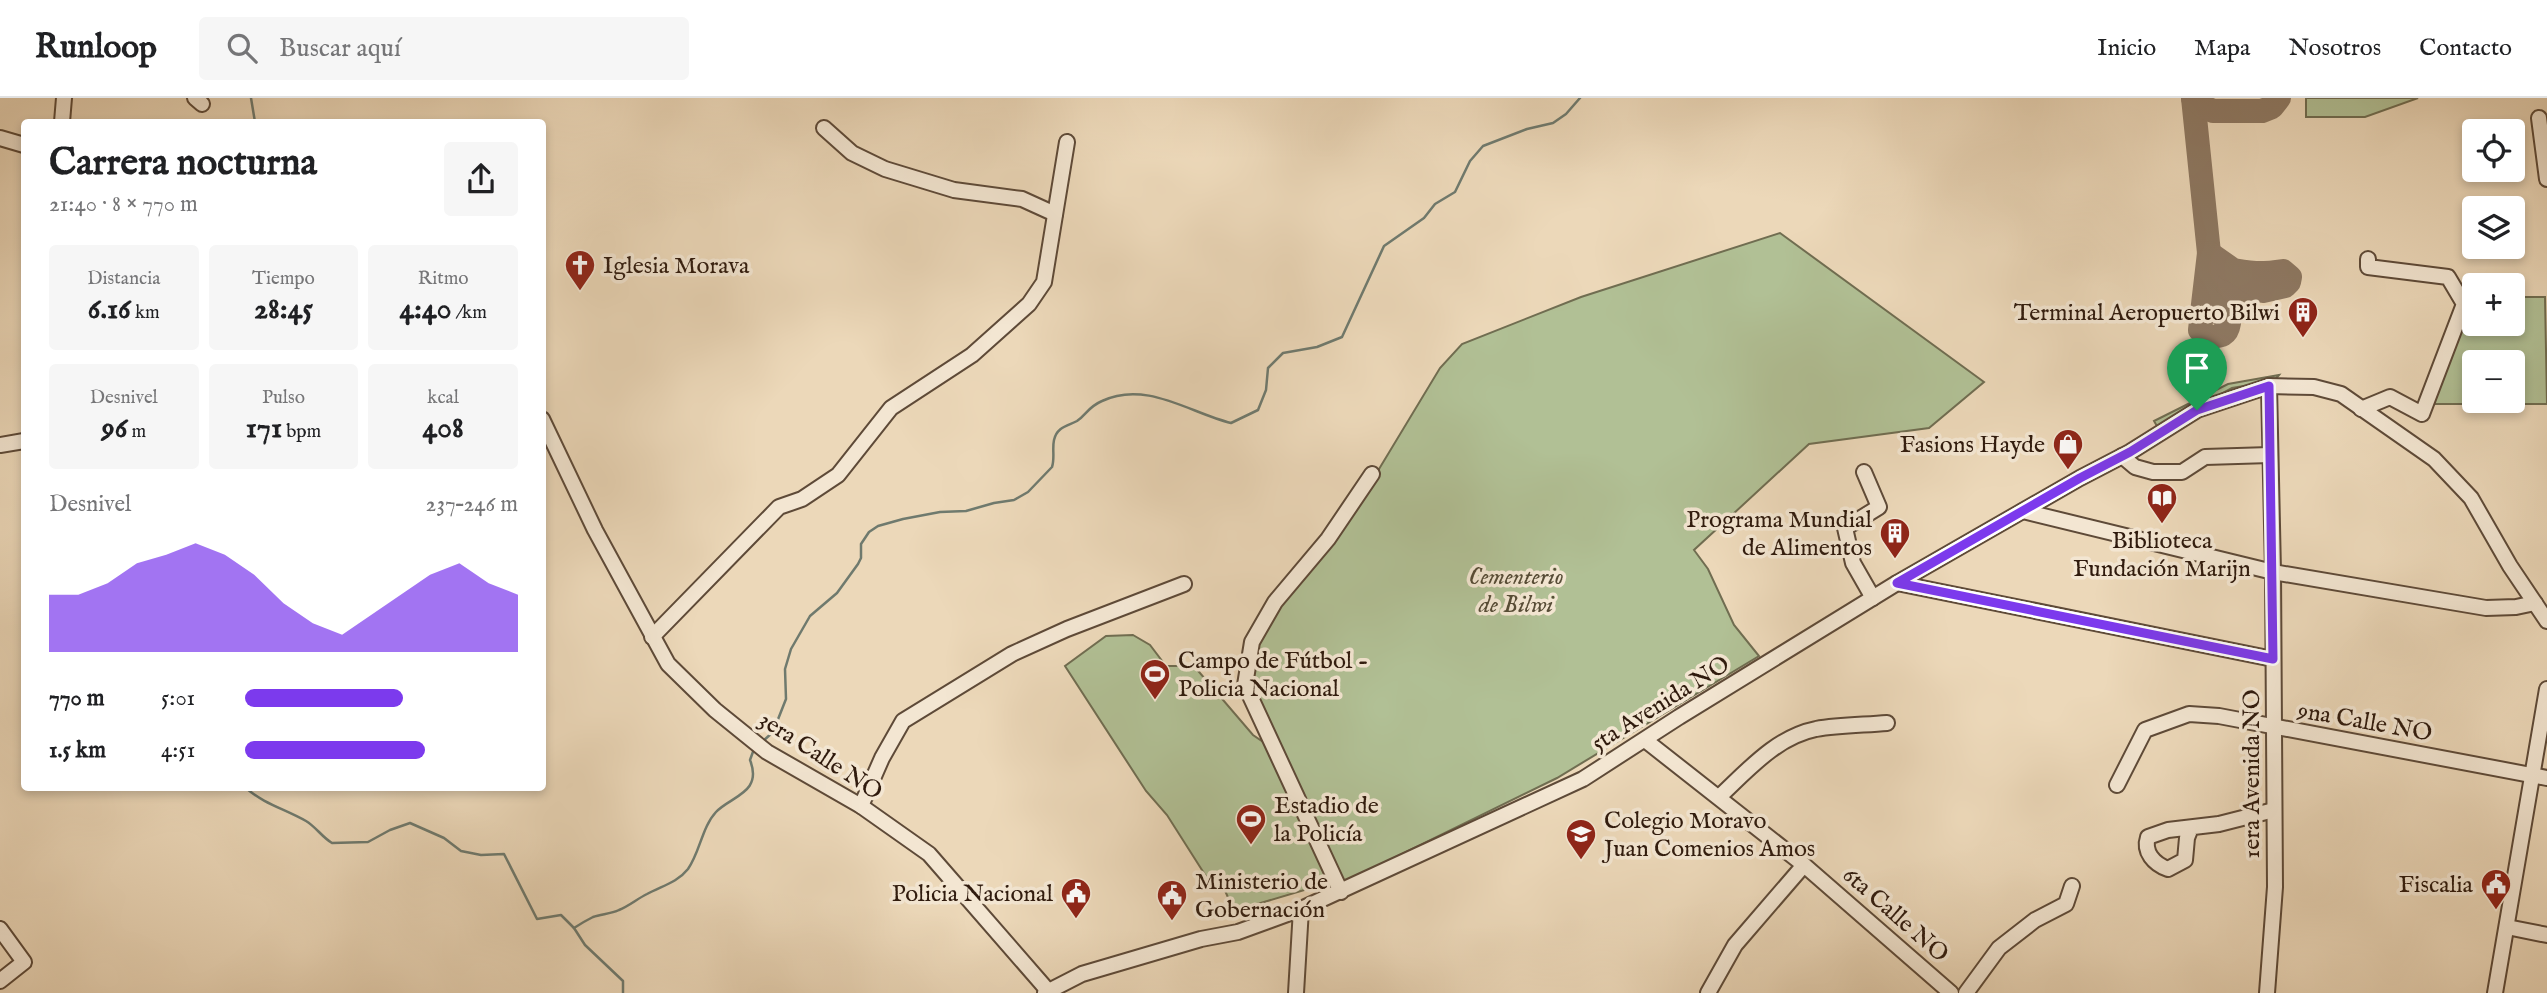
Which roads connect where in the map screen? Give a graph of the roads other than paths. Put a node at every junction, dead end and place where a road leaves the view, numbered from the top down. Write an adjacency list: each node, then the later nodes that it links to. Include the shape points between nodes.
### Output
1 (64, 98): 2 (street)
2 (62, 119)
3 (2542, 126): 8 (street)
4 (824, 128): 9 (street, via 852,153 884,169 954,190 1022,199)
5 (0, 138): 7 (street)
6 (1067, 142): 9 (street)
7 (21, 144)
8 (2547, 179)
9 (1055, 214): 27 (street, via 1044,282 1028,304 972,355 891,408 838,475 802,499 779,507)
10 (2368, 259): 12 (street, via 2368,267 2448,277 2464,304 2422,414 2390,397)
11 (2269, 386): 12 (street, 5ta Avenida NO, via 2332,391); 16 (street, 1era Avenida NO); 17 (street, 5ta Avenida NO, via 2197,410)
12 (2361, 409): 25 (street, 5ta Avenida NO, via 2434,459 2471,498)
13 (546, 427): 27 (street, 3era Calle NO)
14 (21, 442): 15 (street)
15 (0, 445)
16 (2270, 455): 17 (street, via 2205,457 2182,472 2153,472 2135,467); 21 (street, 1era Avenida NO)
17 (2122, 456): 20 (street, 5ta Avenida NO)
18 (1864, 472): 24 (street, via 1879,507 1845,528 1853,563)
19 (1372, 474): 41 (street, via 1328,539 1275,602 1252,642 1245,685)
20 (2023, 511): 21 (street); 22 (street, 5ta Avenida NO)
21 (2273, 572): 25 (street, via 2486,607); 28 (street, 1era Avenida NO)
22 (1897, 583): 24 (street, 5ta Avenida NO); 28 (street)
23 (1184, 584): 36 (street, via 1012,654 903,722)
24 (1873, 598): 32 (street, 5ta Avenida NO)
25 (2536, 603): 26 (street, 5ta Avenida NO)
26 (2547, 621)
27 (652, 637): 36 (street, 3era Calle NO, via 668,664 767,752)
28 (2273, 659): 31 (street, 1era Avenida NO)
29 (2547, 689): 33 (street)
30 (1887, 723): 35 (street, via 1803,733 1767,752)
31 (2274, 728): 33 (street, 9na Calle NO); 34 (street, 9na Calle NO, via 2189,714 2145,730); 37 (street, 1era Avenida NO)
32 (1645, 740): 35 (street, 6ta Calle NO); 41 (street, 5ta Avenida NO, via 1583,779)
33 (2540, 777): 43 (street)
34 (2117, 785)
35 (1719, 797): 39 (street, 6ta Calle NO)
36 (861, 806): 47 (street, 3era Calle NO, via 929,854)
37 (2274, 810): 38 (street); 52 (street, 1era Avenida NO, via 2275,887)
38 (2191, 828)
39 (1804, 865): 49 (street, via 1735,945); 50 (street, 6ta Calle NO)
40 (2072, 886): 51 (street, via 2066,904 2035,920 1999,948)
41 (1341, 891): 42 (street, 5ta Avenida NO)
42 (1301, 909): 47 (street, 5ta Avenida NO, via 1238,932 1082,974); 48 (street)
43 (2507, 927): 45 (street); 53 (street)
44 (0, 929): 46 (street, via 24,962)
45 (2547, 935)
46 (0, 981)
47 (1048, 992)
48 (1296, 993)
49 (1709, 993)
50 (1951, 993)
51 (1966, 993)
52 (2267, 993)
53 (2495, 993)

